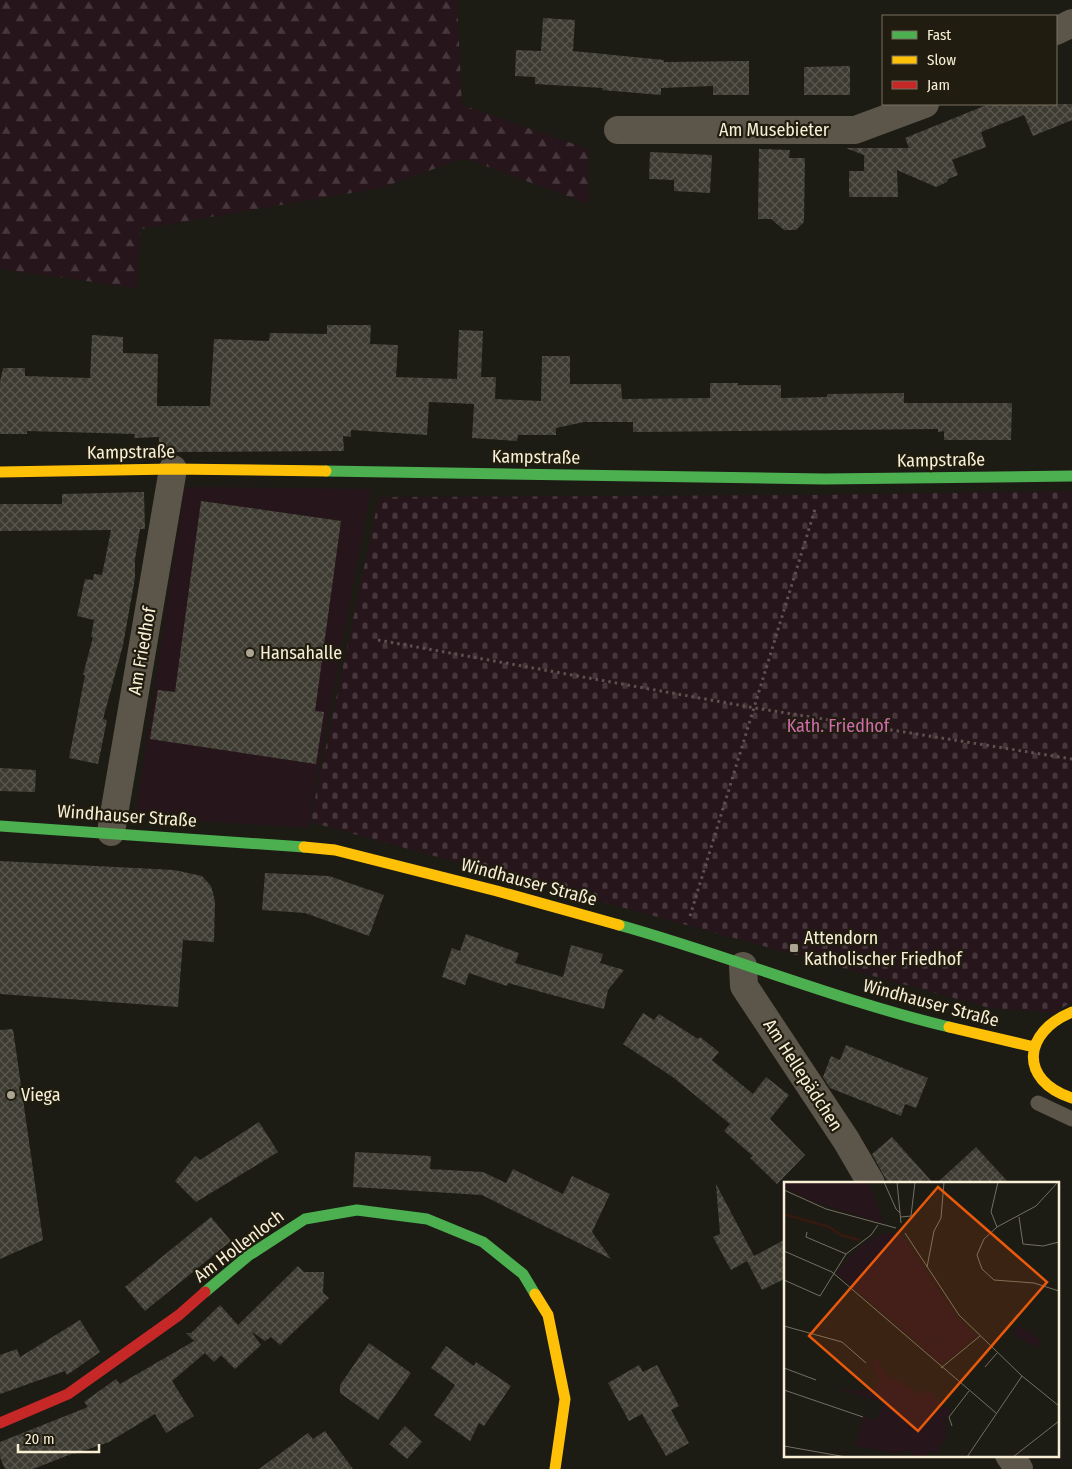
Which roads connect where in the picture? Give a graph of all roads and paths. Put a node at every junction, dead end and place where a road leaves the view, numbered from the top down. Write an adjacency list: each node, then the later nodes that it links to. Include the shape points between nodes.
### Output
1 (1072, 23): 2 (street)
2 (1057, 30)
3 (923, 105): 4 (street, Am Musebieter, via 856,130)
4 (618, 130)
5 (173, 469): 6 (street, Kampstraße); 8 (street, Kampstraße); 13 (street, Am Friedhof)
6 (0, 472)
7 (1072, 476): 8 (street, Kampstraße)
8 (824, 479): 10 (path)
9 (378, 640): 10 (path)
10 (755, 708): 11 (path); 14 (path, via 688,925)
11 (1072, 759)
12 (0, 826): 13 (street, Windhauser Straße)
13 (111, 832): 14 (street, Windhauser Straße, via 335,850)
14 (686, 944): 15 (street, Windhauser Straße)
15 (744, 966): 17 (street, Windhauser Straße, via 909,1017); 21 (street, Am Hellepädchen, via 744,986)
16 (1072, 1012): 17 (street, via 1047,1023)
17 (1034, 1048): 18 (street, via 1038,1074 1046,1086 1057,1094)
18 (1072, 1098)
19 (1038, 1103): 20 (lane)
20 (1072, 1119)
21 (870, 1182)
22 (0, 1423): 24 (street, Am Hollenloch, via 68,1394 179,1315 248,1256 305,1219 357,1210 427,1219 483,1242 523,1274 548,1314 565,1399)
23 (1010, 1456): 25 (street)
24 (555, 1469)
25 (1019, 1469)

